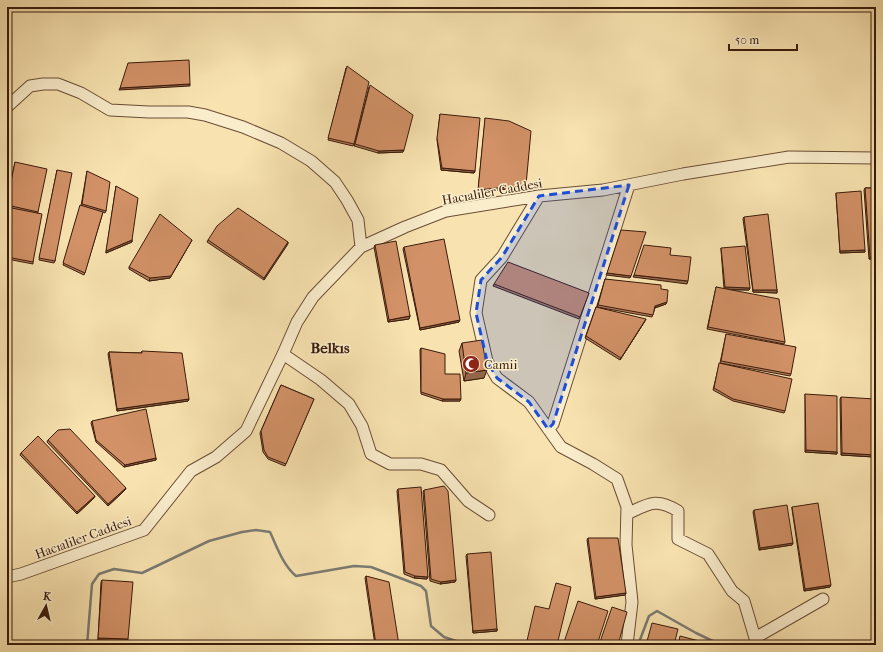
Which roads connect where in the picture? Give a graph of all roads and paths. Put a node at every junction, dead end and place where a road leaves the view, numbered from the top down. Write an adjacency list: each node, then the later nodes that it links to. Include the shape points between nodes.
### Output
1 (7, 107): 5 (street, via 30,86 58,84 81,93 110,110 188,112 243,127 287,146 311,161 335,182 358,220)
2 (876, 158): 3 (street, Hacıaliler Caddesi, via 789,157)
3 (629, 184): 4 (street, Hacıaliler Caddesi, via 603,190); 7 (street, via 553,424)
4 (539, 196): 5 (street, Hacıaliler Caddesi, via 446,211); 7 (street, via 502,257 481,280 476,313 487,361 497,378 529,402)
5 (361, 247): 6 (street, Hacıaliler Caddesi, via 313,297 297,322)
6 (283, 354): 9 (street, via 321,380 349,404 362,426 371,454 390,464 421,464 441,470 468,501); 10 (street, Hacıaliler Caddesi, via 246,431 216,457 191,471 144,530 22,574)
7 (548, 429): 8 (street, via 561,447 617,479)
8 (627, 514): 11 (street, via 651,503 667,504 678,511 678,539 708,554 732,591 744,601 755,638); 12 (street, via 626,545 632,602)
9 (489, 515)
10 (7, 577)
11 (822, 598)
12 (627, 645)

